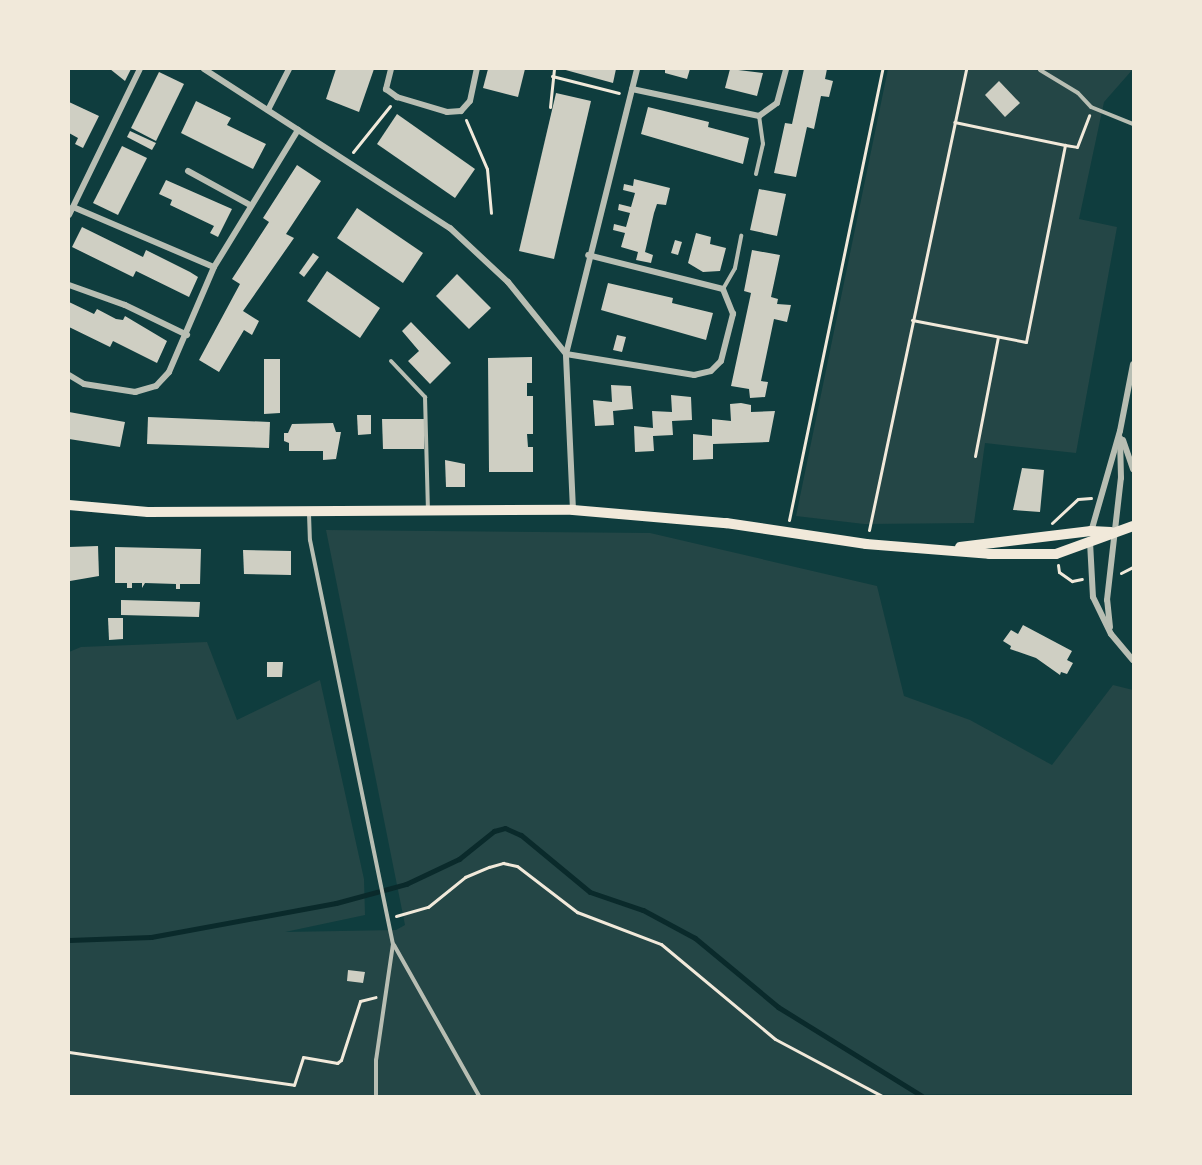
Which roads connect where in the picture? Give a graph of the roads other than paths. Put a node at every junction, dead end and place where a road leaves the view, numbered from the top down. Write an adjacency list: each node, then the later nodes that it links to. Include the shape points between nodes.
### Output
1 (140, 69): 17 (street)
2 (204, 69): 10 (street)
3 (289, 69): 10 (street)
4 (391, 69): 5 (street, via 387,89 397,97 447,112 461,111 470,101)
5 (477, 69)
6 (637, 69): 9 (street)
7 (786, 69): 11 (street, via 777,103)
8 (1040, 70): 12 (lane, via 1078,93 1092,107)
9 (631, 92): 11 (street); 20 (street)
10 (268, 110): 13 (street)
11 (759, 116): 15 (lane, via 763,144)
12 (1133, 124)
13 (298, 130): 16 (street); 25 (street, via 344,162 409,198 465,241 535,312)
14 (188, 171): 16 (street)
15 (756, 174)
16 (250, 205): 21 (street)
17 (73, 207): 18 (street); 21 (street)
18 (69, 215)
19 (741, 236): 23 (lane, via 735,268)
20 (588, 255): 23 (street); 25 (street)
21 (214, 267): 24 (street)
22 (69, 285): 24 (street, via 125,305)
23 (723, 289): 25 (street, via 733,314 721,361 711,371 694,375)
24 (187, 335): 28 (street, via 169,372 156,386 135,392 108,389 84,384)
25 (566, 354): 33 (street)
26 (391, 362): 32 (lane, via 425,397)
27 (1133, 364): 29 (street)
28 (69, 375)
29 (1120, 431): 30 (street); 36 (street); 37 (street, via 1121,478)
30 (1133, 469)
31 (69, 505): 34 (main road, via 148,512)
32 (428, 510): 33 (main road); 34 (main road)
33 (573, 510): 39 (main road, via 726,523 866,544)
34 (309, 513): 42 (lane, via 310,540)
35 (1133, 526): 37 (main road)
36 (1091, 531): 37 (main road); 38 (street); 39 (main road)
37 (1115, 532): 38 (main road); 40 (street, via 1107,600)
38 (1089, 544): 39 (main road, via 1044,555); 40 (street, via 1093,597)
39 (939, 549)
40 (1111, 634): 41 (street)
41 (1133, 660)
42 (393, 944): 43 (lane, via 376,1060); 44 (lane)
43 (376, 1096)
44 (478, 1096)

